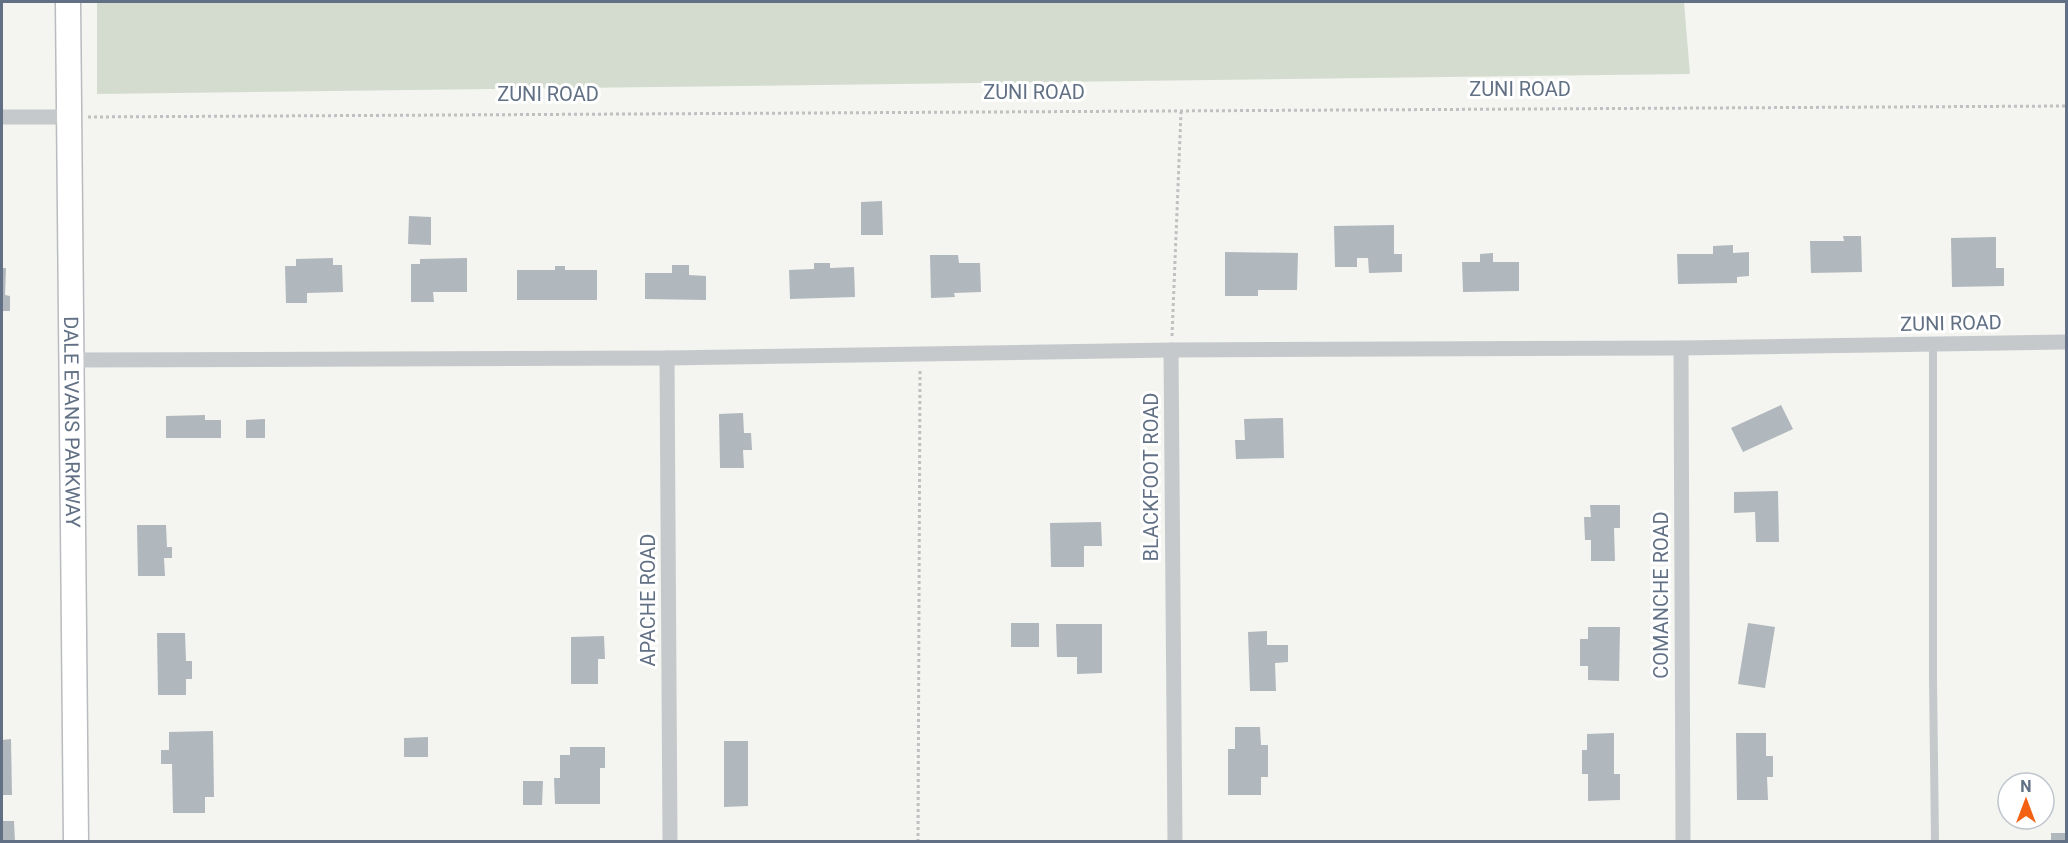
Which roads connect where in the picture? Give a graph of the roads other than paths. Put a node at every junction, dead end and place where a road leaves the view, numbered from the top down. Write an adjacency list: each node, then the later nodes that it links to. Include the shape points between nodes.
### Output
1 (68, 2): 3 (main road, DALE EVANS PARKWAY)
2 (2, 117): 3 (street)
3 (68, 117): 9 (main road, DALE EVANS PARKWAY)
4 (2067, 342): 5 (street, ZUNI ROAD)
5 (1933, 344): 6 (street, ZUNI ROAD); 14 (lane)
6 (1681, 348): 7 (street, ZUNI ROAD); 13 (street, COMANCHE ROAD)
7 (1172, 350): 8 (street, ZUNI ROAD); 12 (street, BLACKFOOT ROAD)
8 (667, 358): 9 (street, ZUNI ROAD); 11 (street, APACHE ROAD)
9 (73, 360): 10 (main road, DALE EVANS PARKWAY)
10 (76, 842)
11 (670, 842)
12 (1175, 842)
13 (1683, 842)
14 (1935, 842)

